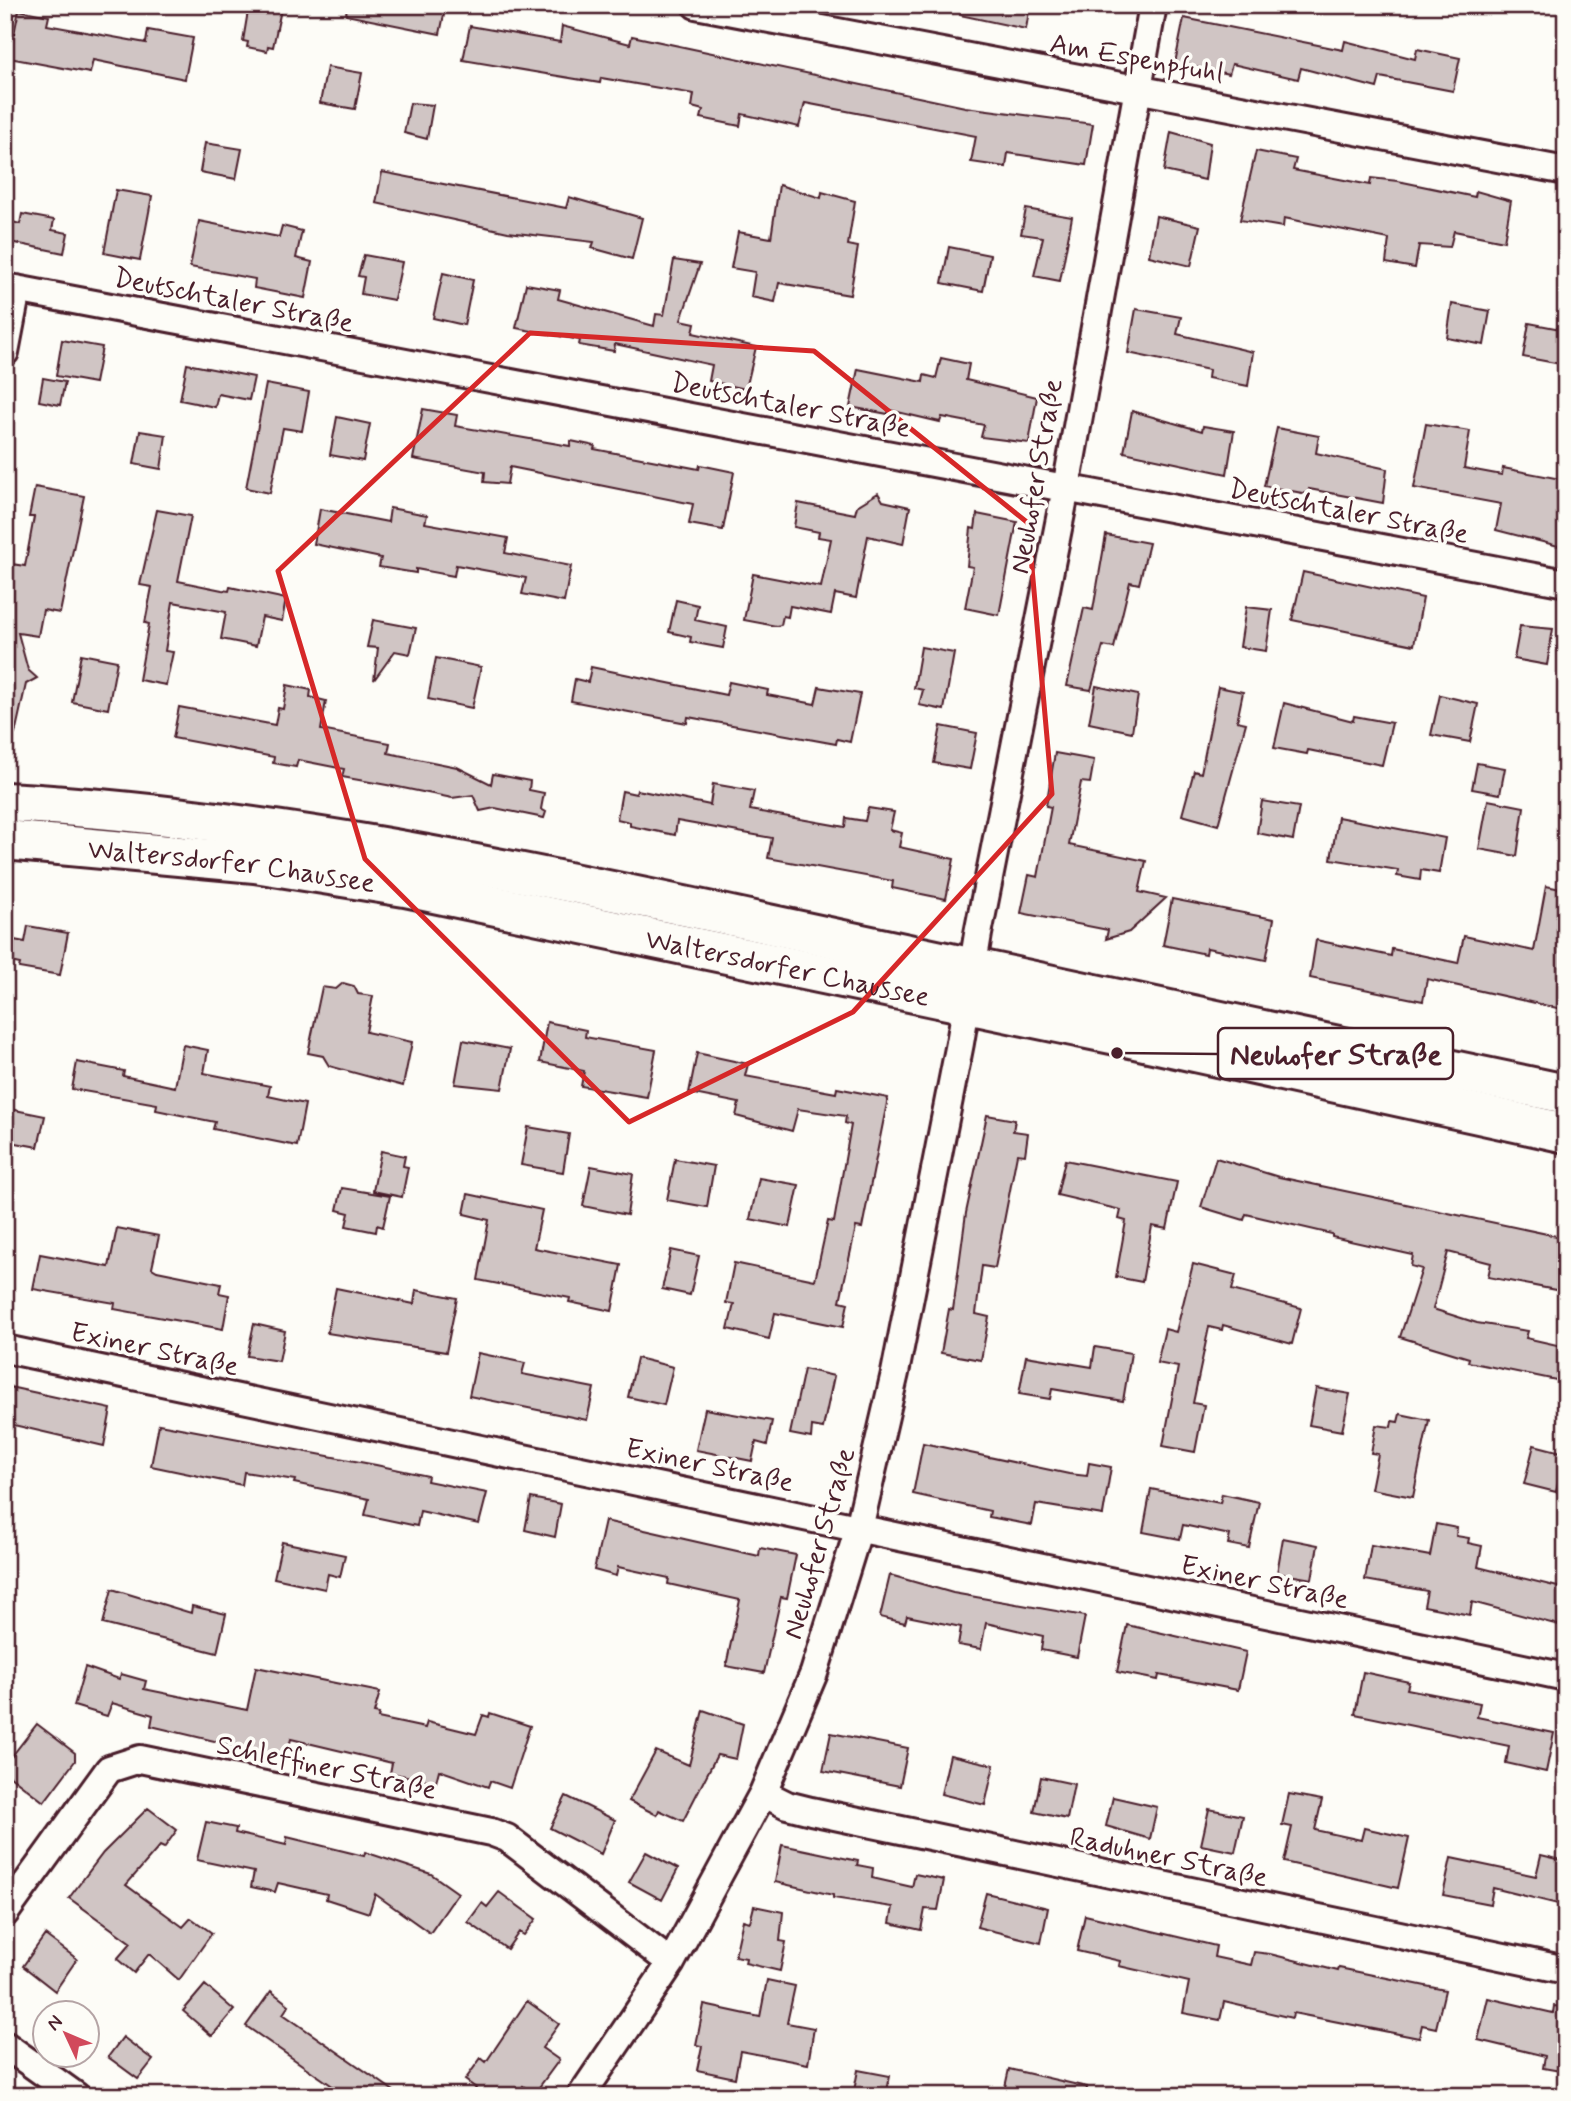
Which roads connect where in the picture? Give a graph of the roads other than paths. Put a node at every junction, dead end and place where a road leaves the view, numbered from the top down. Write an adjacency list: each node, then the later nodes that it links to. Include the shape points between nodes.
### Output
1 (696, 5): 3 (street, Am Espenpfuhl)
2 (1153, 5): 3 (street, Neuhofer Straße)
3 (1138, 90): 4 (street, Am Espenpfuhl); 7 (street, Neuhofer Straße)
4 (1566, 171)
5 (11, 288): 6 (street); 7 (street, Deutschtaler Straße)
6 (5, 352)
7 (1066, 488): 8 (street, Deutschtaler Straße); 11 (street, Neuhofer Straße)
8 (1566, 583)
9 (5, 802): 11 (main road, Waltersdorfer Chaussee, via 176,816 341,839)
10 (5, 840): 12 (main road, Waltersdorfer Chaussee, via 324,873)
11 (973, 967): 12 (street, Neuhofer Straße); 13 (main road, Waltersdorfer Chaussee)
12 (966, 1004): 14 (main road, Waltersdorfer Chaussee); 16 (street, Neuhofer Straße, via 895,1373)
13 (1566, 1094)
14 (1566, 1133)
15 (5, 1349): 16 (street, Exiner Straße)
16 (859, 1528): 17 (street, Exiner Straße); 18 (street, Neuhofer Straße, via 818,1662)
17 (1566, 1676)
18 (763, 1793): 20 (street, Neuhofer Straße); 21 (street, Raduhner Straße, via 788,1805 851,1820)
19 (5, 1913): 20 (street, Schleffiner Straße, via 109,1769 141,1759 507,1838)
20 (671, 1963): 23 (street, Neuhofer Straße)
21 (1566, 1970)
22 (5, 2045): 24 (street)
23 (589, 2093)
24 (76, 2096)

